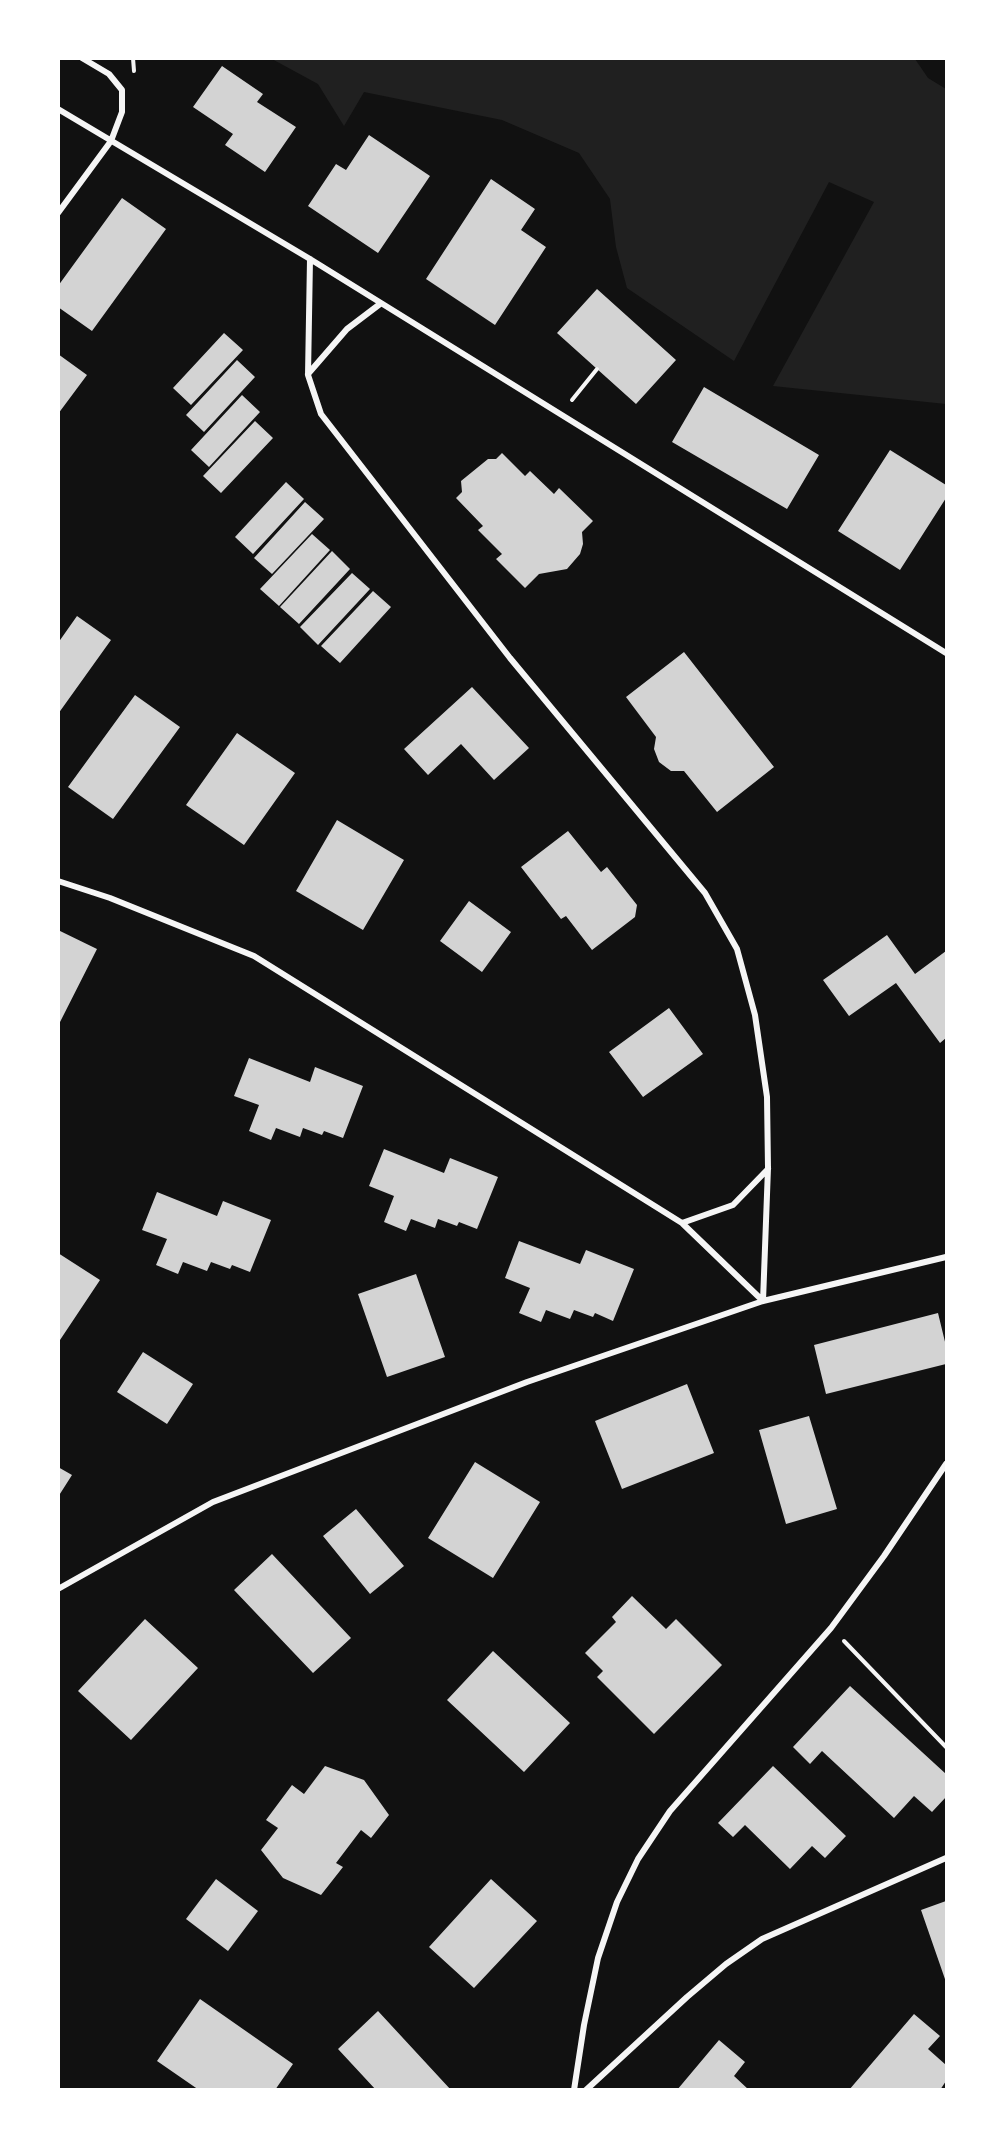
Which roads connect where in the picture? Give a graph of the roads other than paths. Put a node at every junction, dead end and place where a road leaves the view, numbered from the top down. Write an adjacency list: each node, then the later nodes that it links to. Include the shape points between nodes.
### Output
1 (82, 58): 3 (street, via 109,74 122,90 122,112)
2 (58, 110): 3 (street)
3 (111, 141): 4 (street); 5 (street)
4 (58, 213)
5 (310, 260): 6 (street); 7 (street)
6 (380, 304): 7 (street, via 347,329); 8 (street)
7 (308, 375): 10 (street, via 321,414 510,658 705,893 737,949 755,1015 767,1097)
8 (946, 653)
9 (58, 881): 11 (street, via 254,956)
10 (768, 1168): 11 (street, via 733,1205); 13 (street)
11 (682, 1223): 13 (street)
12 (946, 1257): 13 (street)
13 (764, 1301): 15 (street, via 527,1382 213,1502)
14 (946, 1464): 17 (street, via 831,1628 670,1811 638,1859 617,1902 598,1958)
15 (58, 1589)
16 (946, 1858): 18 (street, via 762,1939 687,1997)
17 (574, 2090)
18 (586, 2090)

